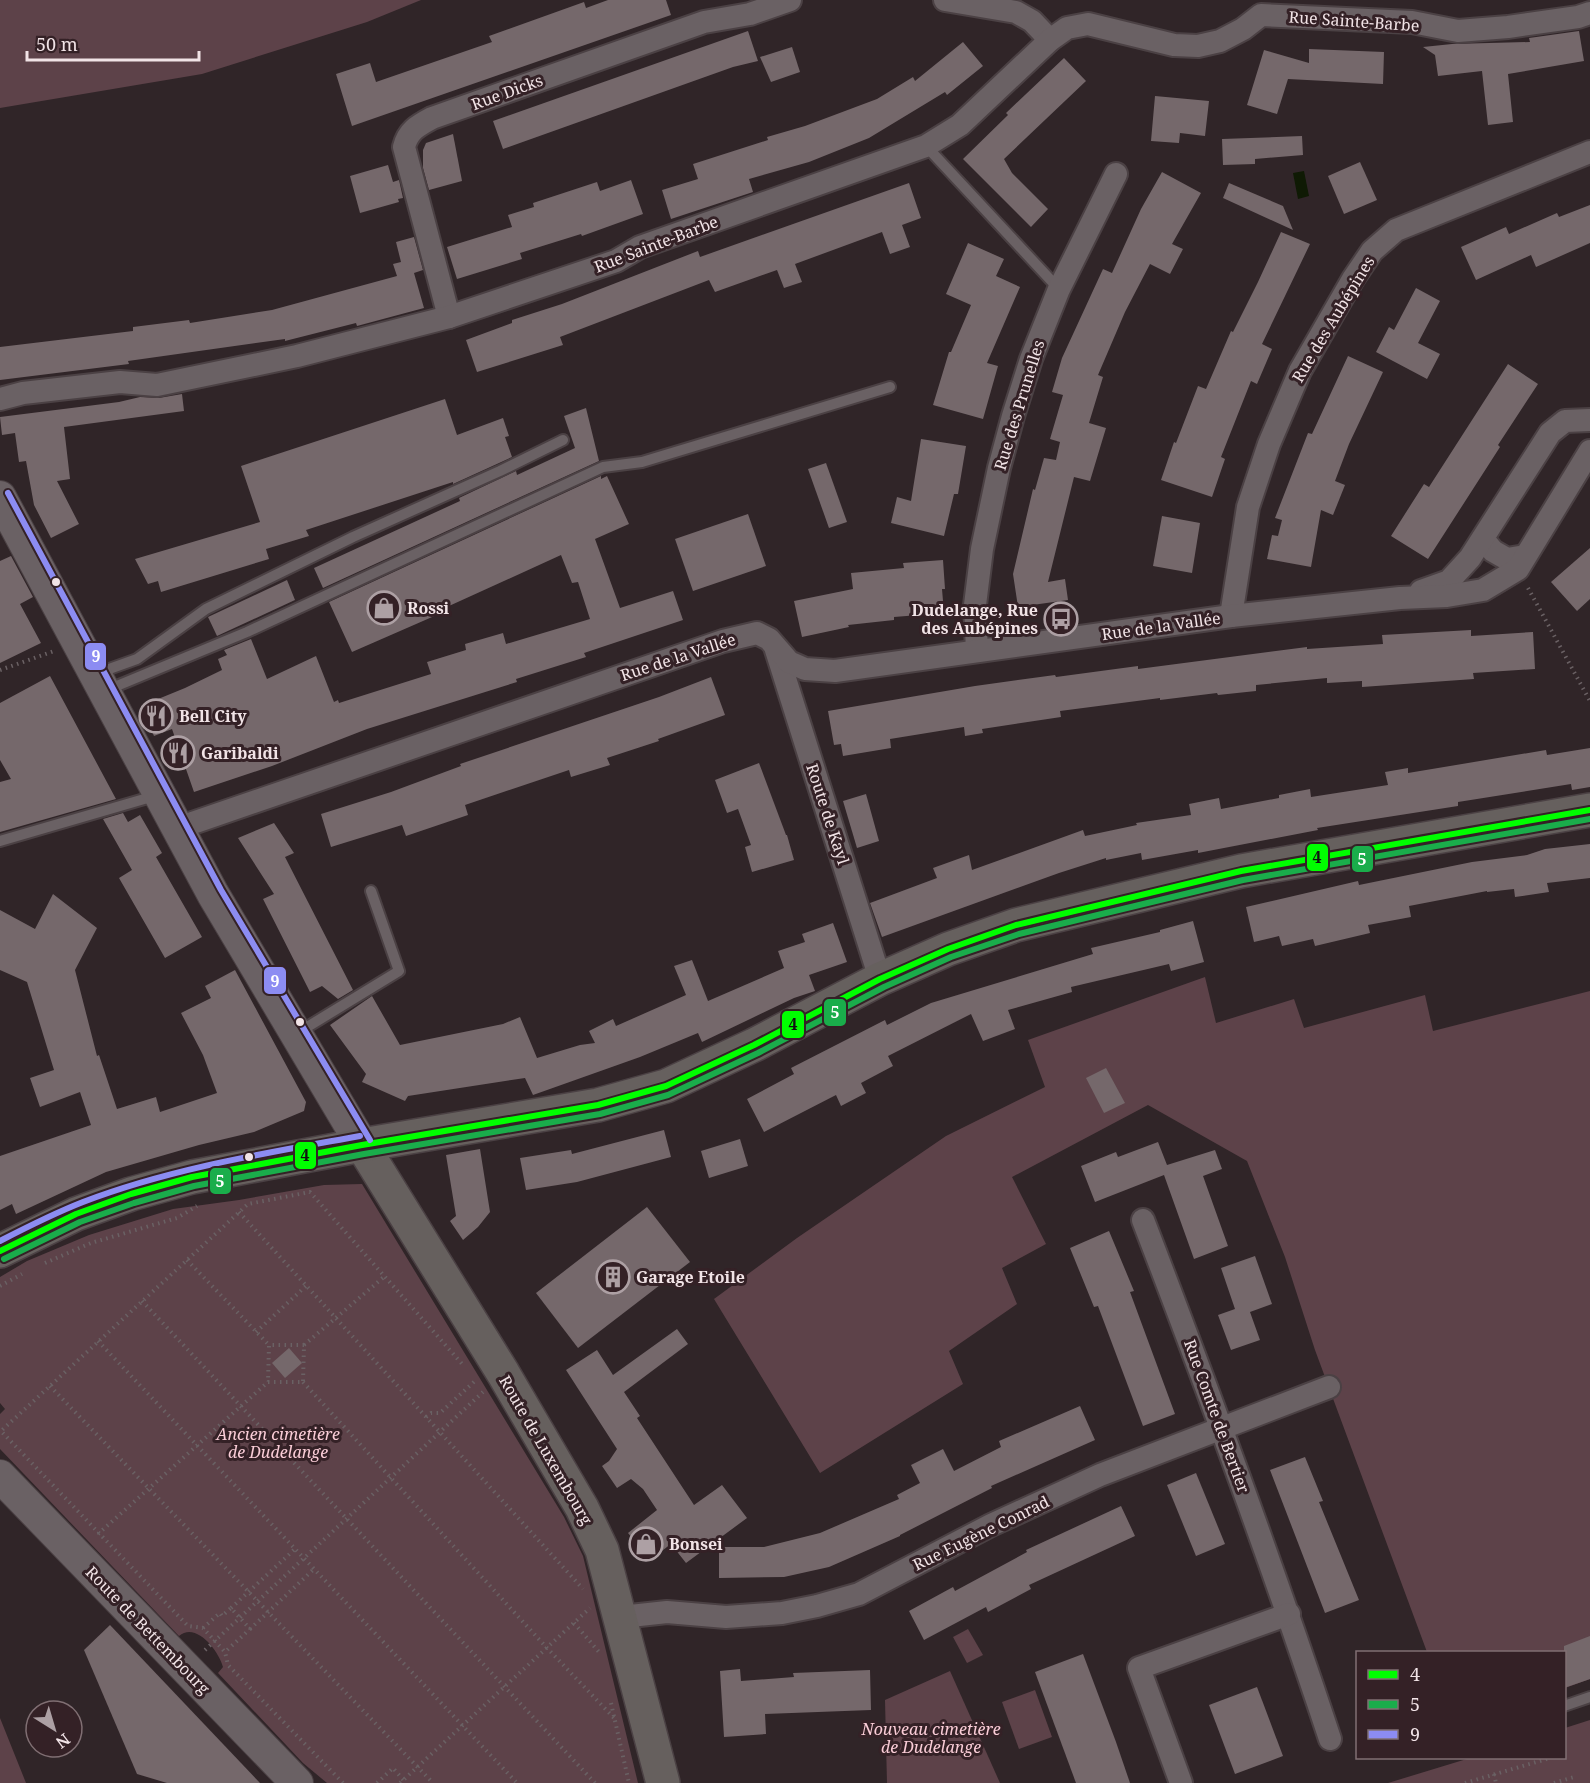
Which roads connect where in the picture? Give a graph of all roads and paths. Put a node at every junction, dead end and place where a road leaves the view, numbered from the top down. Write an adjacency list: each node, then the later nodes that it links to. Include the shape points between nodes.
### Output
1 (790, 0): 11 (street, Rue Dicks, via 750,14 704,22 432,118 407,135 404,147)
2 (945, 0): 3 (street)
3 (998, 5): 6 (street, via 1032,21)
4 (1265, 8): 5 (street, Rue Sainte-Barbe, via 1412,22 1458,31); 6 (street, Rue Sainte-Barbe, via 1243,29 1221,41 1198,46 1174,45 1088,24 1067,28)
5 (1590, 13)
6 (1050, 40): 7 (street, Rue Sainte-Barbe, via 960,125)
7 (926, 146): 10 (lane); 11 (street, Rue Sainte-Barbe, via 640,247 616,261)
8 (1590, 152): 22 (street, Rue des Aubépines, via 1396,230 1372,251 1300,371 1269,444 1248,507)
9 (1116, 174): 10 (street, Rue des Prunelles)
10 (1059, 289): 25 (street, Rue des Prunelles, via 1031,359 999,468 975,605)
11 (449, 317): 13 (street, Rue Sainte-Barbe, via 297,356 157,385 120,382)
12 (890, 387): 27 (lane, via 642,462 603,467 248,632)
13 (0, 399)
14 (1590, 420): 15 (street)
15 (1565, 421): 17 (street, Rue de la Vallée, via 1577,428); 19 (street, Rue de la Vallée, via 1550,433)
16 (563, 440): 27 (lane, via 206,609)
17 (1590, 452): 20 (street, Rue de la Vallée)
18 (0, 497): 23 (main road)
19 (1483, 539): 20 (street, via 1493,551); 21 (street, Rue de la Vallée, via 1449,581)
20 (1522, 563): 21 (street, Rue de la Vallée, via 1482,590); 28 (path)
21 (1400, 598): 22 (street, Rue de la Vallée)
22 (1231, 616): 25 (street, Rue de la Vallée)
23 (78, 642): 26 (path); 27 (main road)
24 (775, 648): 25 (street, Rue de la Vallée, via 789,663 805,669 835,671); 31 (street, Rue de la Vallée, via 769,639 757,633 723,641); 34 (street, Route de Kayl)
25 (977, 651)
26 (0, 670)
27 (99, 683): 29 (main road)
28 (1590, 701)
29 (160, 795): 31 (main road); 32 (lane)
30 (1590, 810): 34 (main road, via 1241,871 1085,907 1005,929)
31 (178, 828): 35 (main road)
32 (0, 841)
33 (371, 891): 35 (lane, via 399,971)
34 (880, 979): 36 (main road, via 666,1086 597,1106)
35 (297, 1034): 36 (main road)
36 (362, 1145): 40 (main road, via 192,1177 131,1194 76,1214); 53 (main road, Route de Luxembourg)
37 (198, 1206): 42 (path, via 177,1218 91,1243)
38 (238, 1212): 41 (path); 44 (path, via 248,1204 310,1192); 46 (path)
39 (1143, 1220): 60 (street, Rue Comte de Bertier)
40 (0, 1251)
41 (187, 1260): 47 (path); 49 (path)
42 (42, 1264)
43 (24, 1272): 45 (path)
44 (385, 1276): 48 (path); 59 (path, via 476,1380 440,1413)
45 (0, 1286)
46 (306, 1286): 48 (path); 49 (path)
47 (142, 1301): 50 (path); 58 (path)
48 (335, 1318): 52 (path); 59 (path)
49 (256, 1332): 51 (path)
50 (98, 1341): 56 (path); 62 (path)
51 (269, 1345): 52 (path); 54 (path)
52 (304, 1346): 55 (path)
53 (502, 1373): 61 (path); 74 (main road, Route de Luxembourg, via 582,1508 602,1550)
54 (268, 1382): 55 (path); 58 (path)
55 (303, 1382): 64 (path)
56 (50, 1386): 65 (path); 67 (path, via 1,1431)
57 (1329, 1387): 60 (street, Rue Eugène Conrad)
58 (241, 1406): 62 (path); 66 (path)
59 (426, 1417): 61 (path)
60 (1222, 1428): 74 (street, Rue Eugène Conrad, via 1100,1475 991,1525 859,1594 817,1606 726,1617); 77 (street, Rue Comte de Bertier)
61 (439, 1432): 64 (path); 74 (path)
62 (196, 1445): 65 (path); 69 (path)
63 (0, 1476): 99 (main road, Route de Bettembourg)
64 (390, 1478): 66 (path); 84 (path)
65 (148, 1488): 67 (path); 72 (path)
66 (347, 1518): 70 (path); 87 (path)
67 (99, 1533): 68 (path); 80 (path, via 188,1626)
68 (94, 1538)
69 (295, 1549): 70 (path); 72 (path)
70 (303, 1558): 71 (path); 73 (path)
71 (314, 1569): 76 (path); 92 (path)
72 (248, 1592): 73 (path); 75 (path)
73 (257, 1602): 76 (path); 78 (path)
74 (610, 1602): 79 (path); 106 (main road, Route de Luxembourg)
75 (231, 1608): 78 (path); 80 (path)
76 (268, 1613): 81 (path); 95 (path)
77 (1289, 1614): 93 (street, Rue Comte de Bertier); 107 (street, via 1139,1668)
78 (240, 1618): 81 (path); 82 (path)
79 (574, 1623): 84 (path); 86 (path)
80 (203, 1628): 82 (path)
81 (250, 1629): 85 (path)
82 (214, 1641): 83 (path); 85 (path)
83 (210, 1646)
84 (547, 1648): 87 (path); 91 (path)
85 (225, 1652): 100 (path, via 228,1665)
86 (600, 1652)
87 (505, 1687): 92 (path); 104 (path)
88 (609, 1696): 91 (path)
89 (1590, 1697): 90 (lane)
90 (1566, 1705)
91 (614, 1718): 105 (path)
92 (463, 1726): 95 (path); 103 (path)
93 (1330, 1739)
94 (1546, 1759): 96 (path)
95 (417, 1767): 98 (path); 102 (path)
96 (1494, 1774): 108 (path); 109 (path)
97 (1574, 1777): 110 (path)
98 (403, 1782): 101 (path, via 393,1768)
99 (297, 1783)
100 (343, 1783)
101 (377, 1783)
102 (433, 1783)
103 (517, 1783)
104 (595, 1783)
105 (629, 1783)
106 (663, 1783)
107 (1181, 1783)
108 (1465, 1783)
109 (1496, 1783)
110 (1554, 1783)

